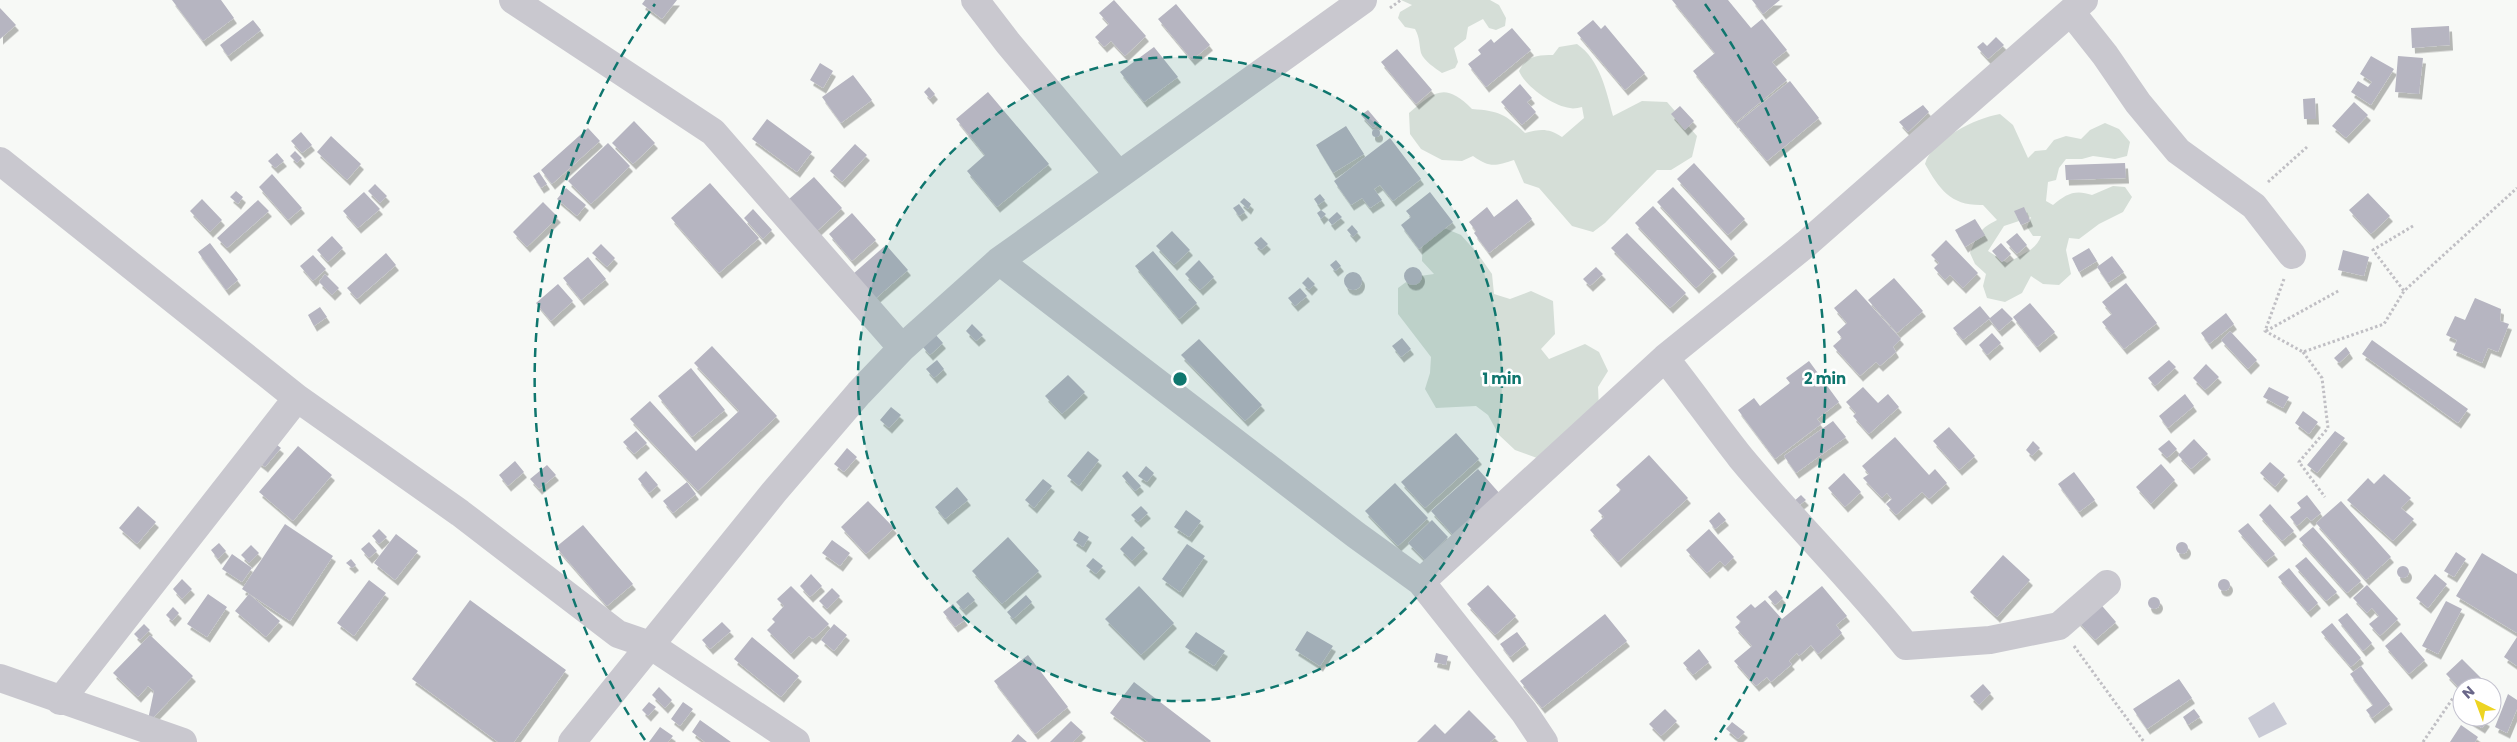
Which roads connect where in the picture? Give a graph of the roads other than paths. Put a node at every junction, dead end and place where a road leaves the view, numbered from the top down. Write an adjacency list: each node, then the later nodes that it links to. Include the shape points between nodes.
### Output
1 (513, 0): 9 (street, via 713,132)
2 (975, 0): 6 (street)
3 (1363, 0): 6 (street)
4 (2077, 6): 7 (street, via 2138,103 2178,152 2254,206); 10 (street, via 1806,244)
5 (0, 161): 11 (street)
6 (1118, 174): 8 (street)
7 (2292, 256)
8 (1000, 261): 9 (street); 12 (street, via 1356,536)
9 (902, 348): 14 (street, via 774,492)
10 (1665, 358): 12 (street); 13 (street, via 1741,458 1830,561 1869,600 1906,646 1990,640 2059,626)
11 (297, 398): 14 (street, via 460,513 618,634); 16 (street)
12 (1421, 582): 20 (street)
13 (2107, 584)
14 (650, 645): 18 (street); 19 (street)
15 (0, 678): 16 (street)
16 (60, 701): 17 (street)
17 (183, 742)
18 (572, 742)
19 (796, 742)
20 (1544, 742)

